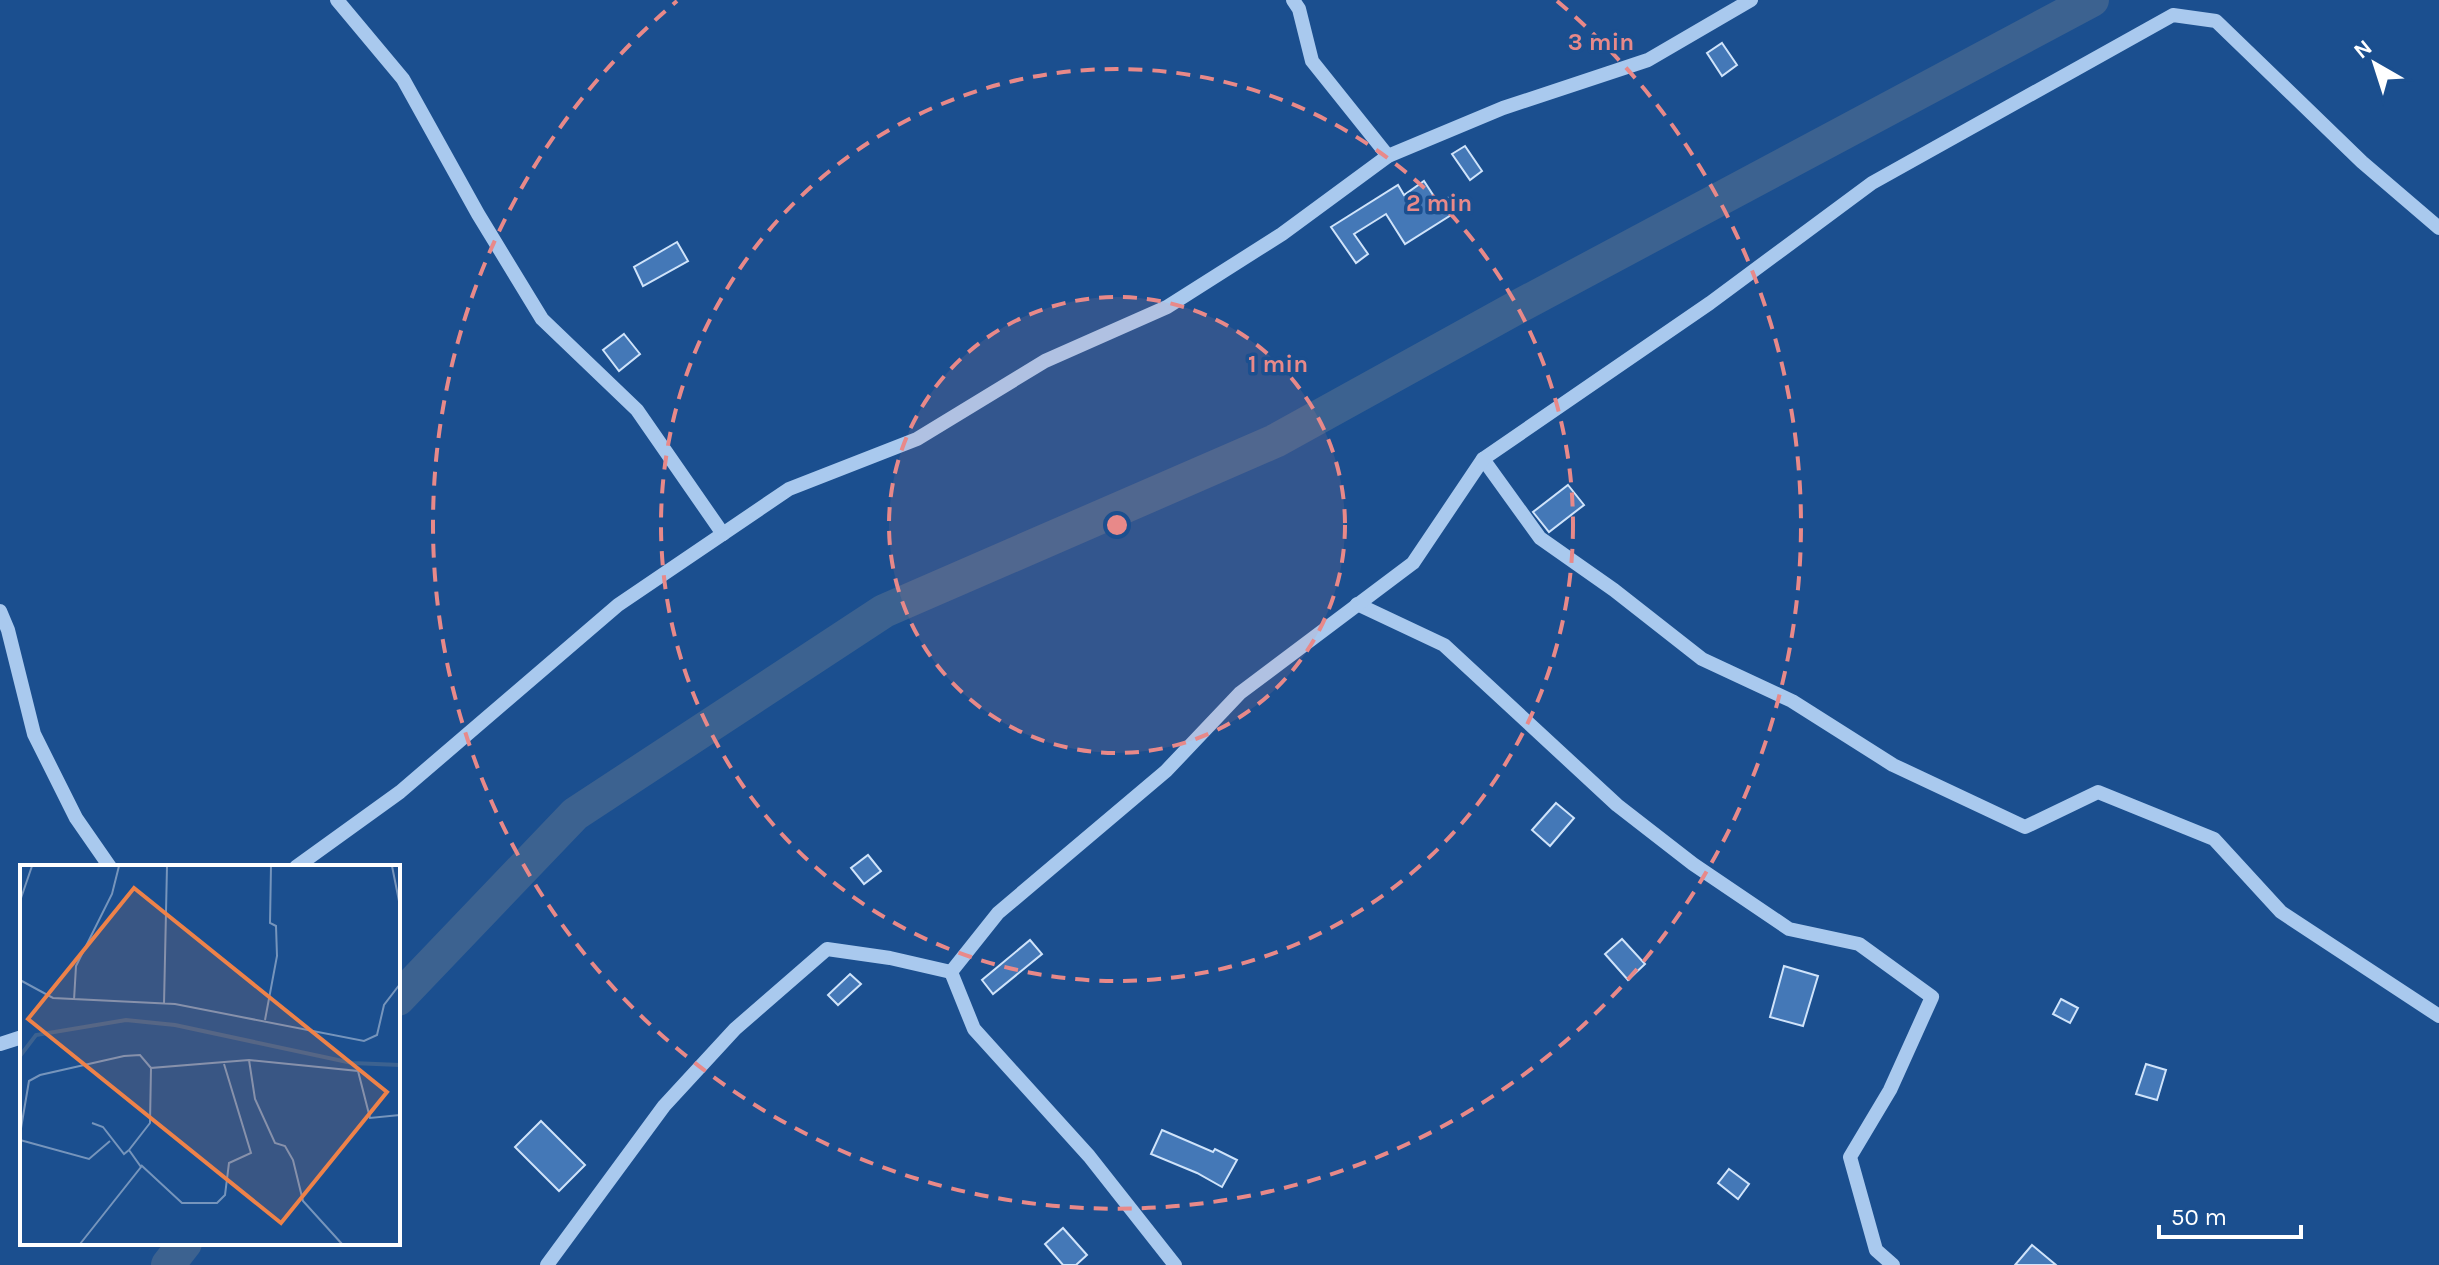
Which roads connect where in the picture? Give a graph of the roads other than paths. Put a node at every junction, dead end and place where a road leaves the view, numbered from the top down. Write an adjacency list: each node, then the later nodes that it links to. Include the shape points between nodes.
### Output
1 (337, 0): 7 (street, via 403,79 542,319 637,410)
2 (1293, 0): 4 (street, via 1312,61)
3 (1751, 0): 4 (street, via 1648,60 1503,108)
4 (1388, 156): 7 (street, via 1282,234 1167,307 1045,361 917,439 789,489)
5 (2439, 228): 6 (street, via 2362,162 2216,21 2173,15 1872,183 1710,303)
6 (1483, 459): 8 (street, via 1413,563); 13 (street, via 1540,538 1702,659 1792,701 1893,765 2025,827 2098,792 2214,839 2281,912)
7 (723, 534): 11 (street, via 618,605 400,792)
8 (1357, 604): 12 (street, via 1240,693 1166,771 998,913); 18 (street, via 1444,645 1617,805 1693,864 1789,929 1859,944 1932,997 1890,1090 1850,1157 1876,1250)
9 (0, 611): 10 (street, via 34,734 76,818)
10 (109, 865)
11 (299, 865)
12 (951, 972): 16 (street, via 827,949 735,1029 664,1106); 17 (street, via 974,1029 1089,1156)
13 (2439, 1016)
14 (20, 1038): 15 (street)
15 (0, 1044)
16 (547, 1265)
17 (1175, 1265)
18 (1893, 1265)

